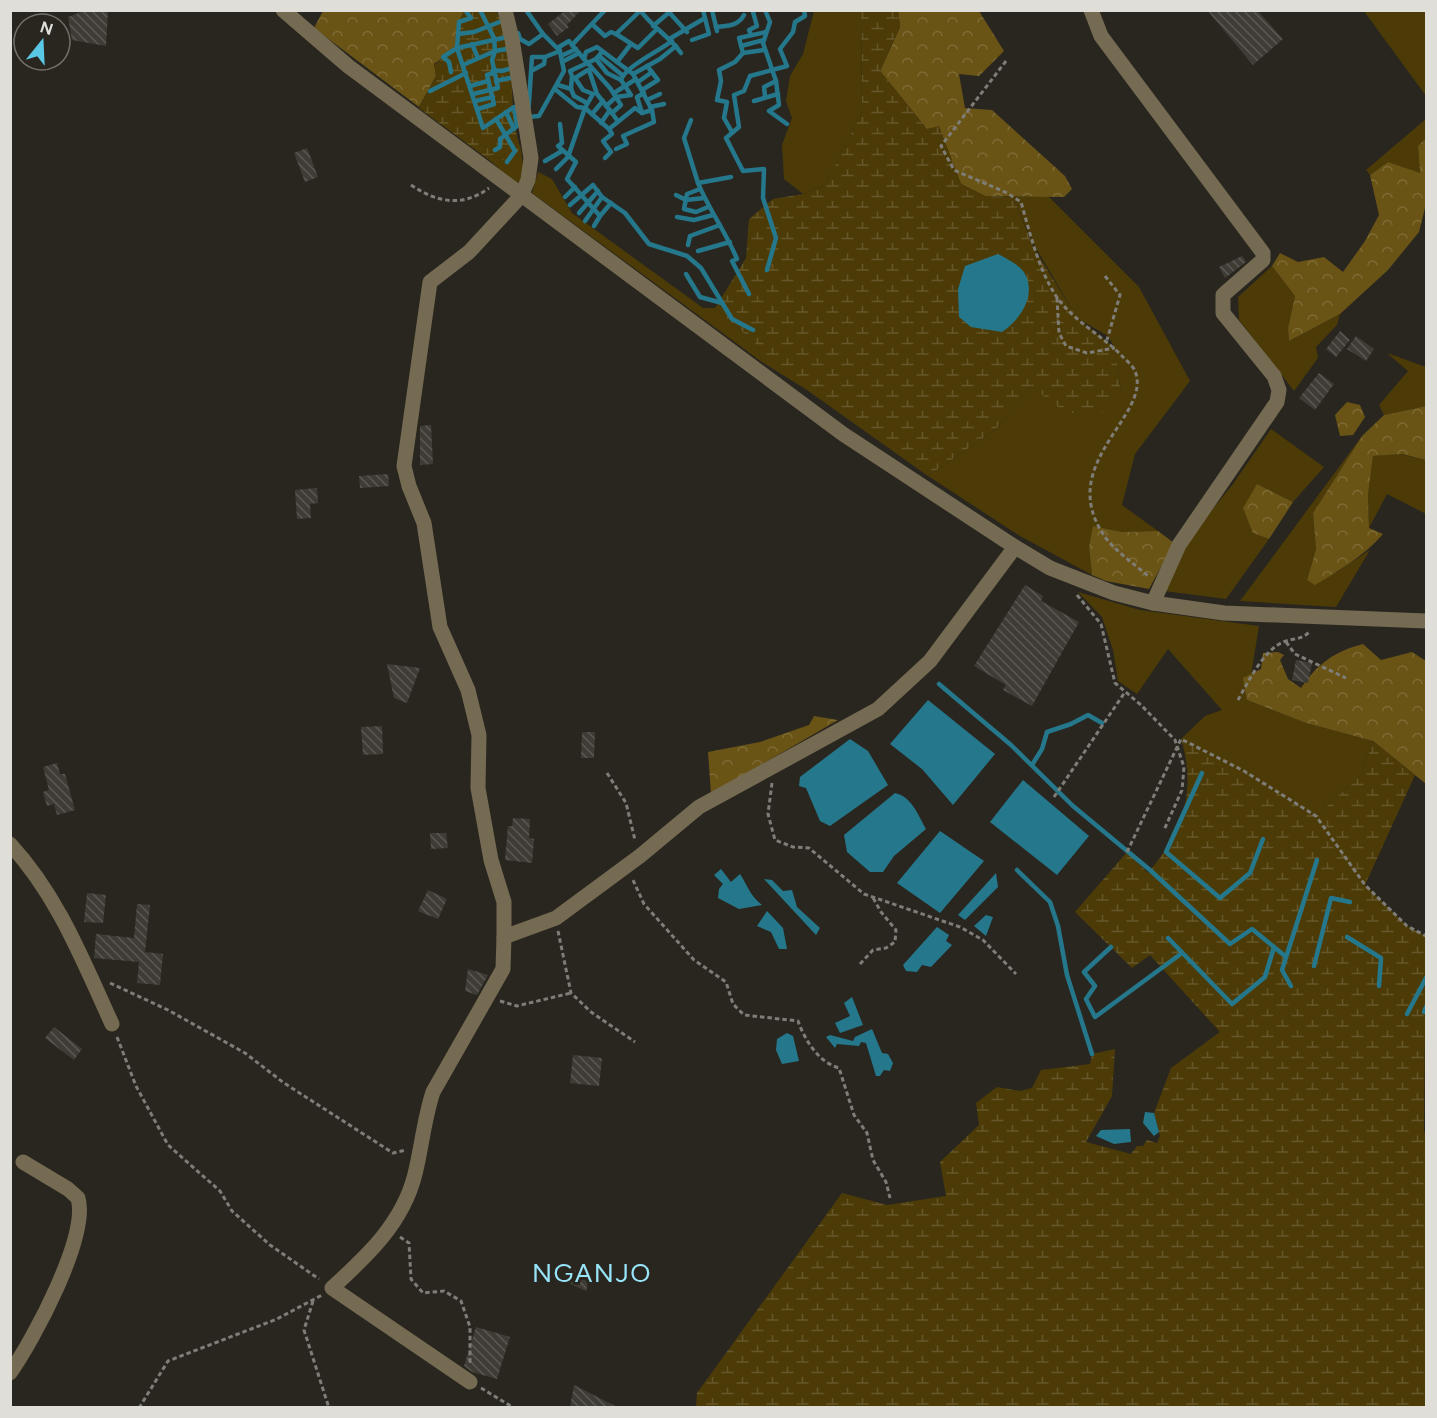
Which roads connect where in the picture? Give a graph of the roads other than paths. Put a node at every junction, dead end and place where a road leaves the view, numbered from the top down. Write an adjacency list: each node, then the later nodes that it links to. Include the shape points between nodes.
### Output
1 (283, 10): 4 (street, via 348,66)
2 (505, 10): 4 (street, via 531,159)
3 (1091, 10): 6 (street, via 1101,36 1263,253 1258,267 1223,295 1222,313 1274,376 1280,390 1277,402 1240,460 1179,544)
4 (521, 196): 5 (street, via 843,434); 9 (street, via 469,252 430,282 405,453 409,486 424,523 440,627 468,690 478,735 478,788 491,860 504,902)
5 (1015, 548): 6 (street, via 1085,583); 9 (street, via 930,661 878,709 699,807 556,918)
6 (1153, 603): 7 (street, via 1224,613)
7 (1426, 621)
8 (10, 844): 10 (street, via 55,903)
9 (504, 937): 13 (street, via 503,969 433,1092 408,1194 389,1230 332,1288)
10 (112, 1024)
11 (23, 1162): 12 (street, via 78,1198 80,1220 40,1327)
12 (10, 1372)
13 (470, 1382)

